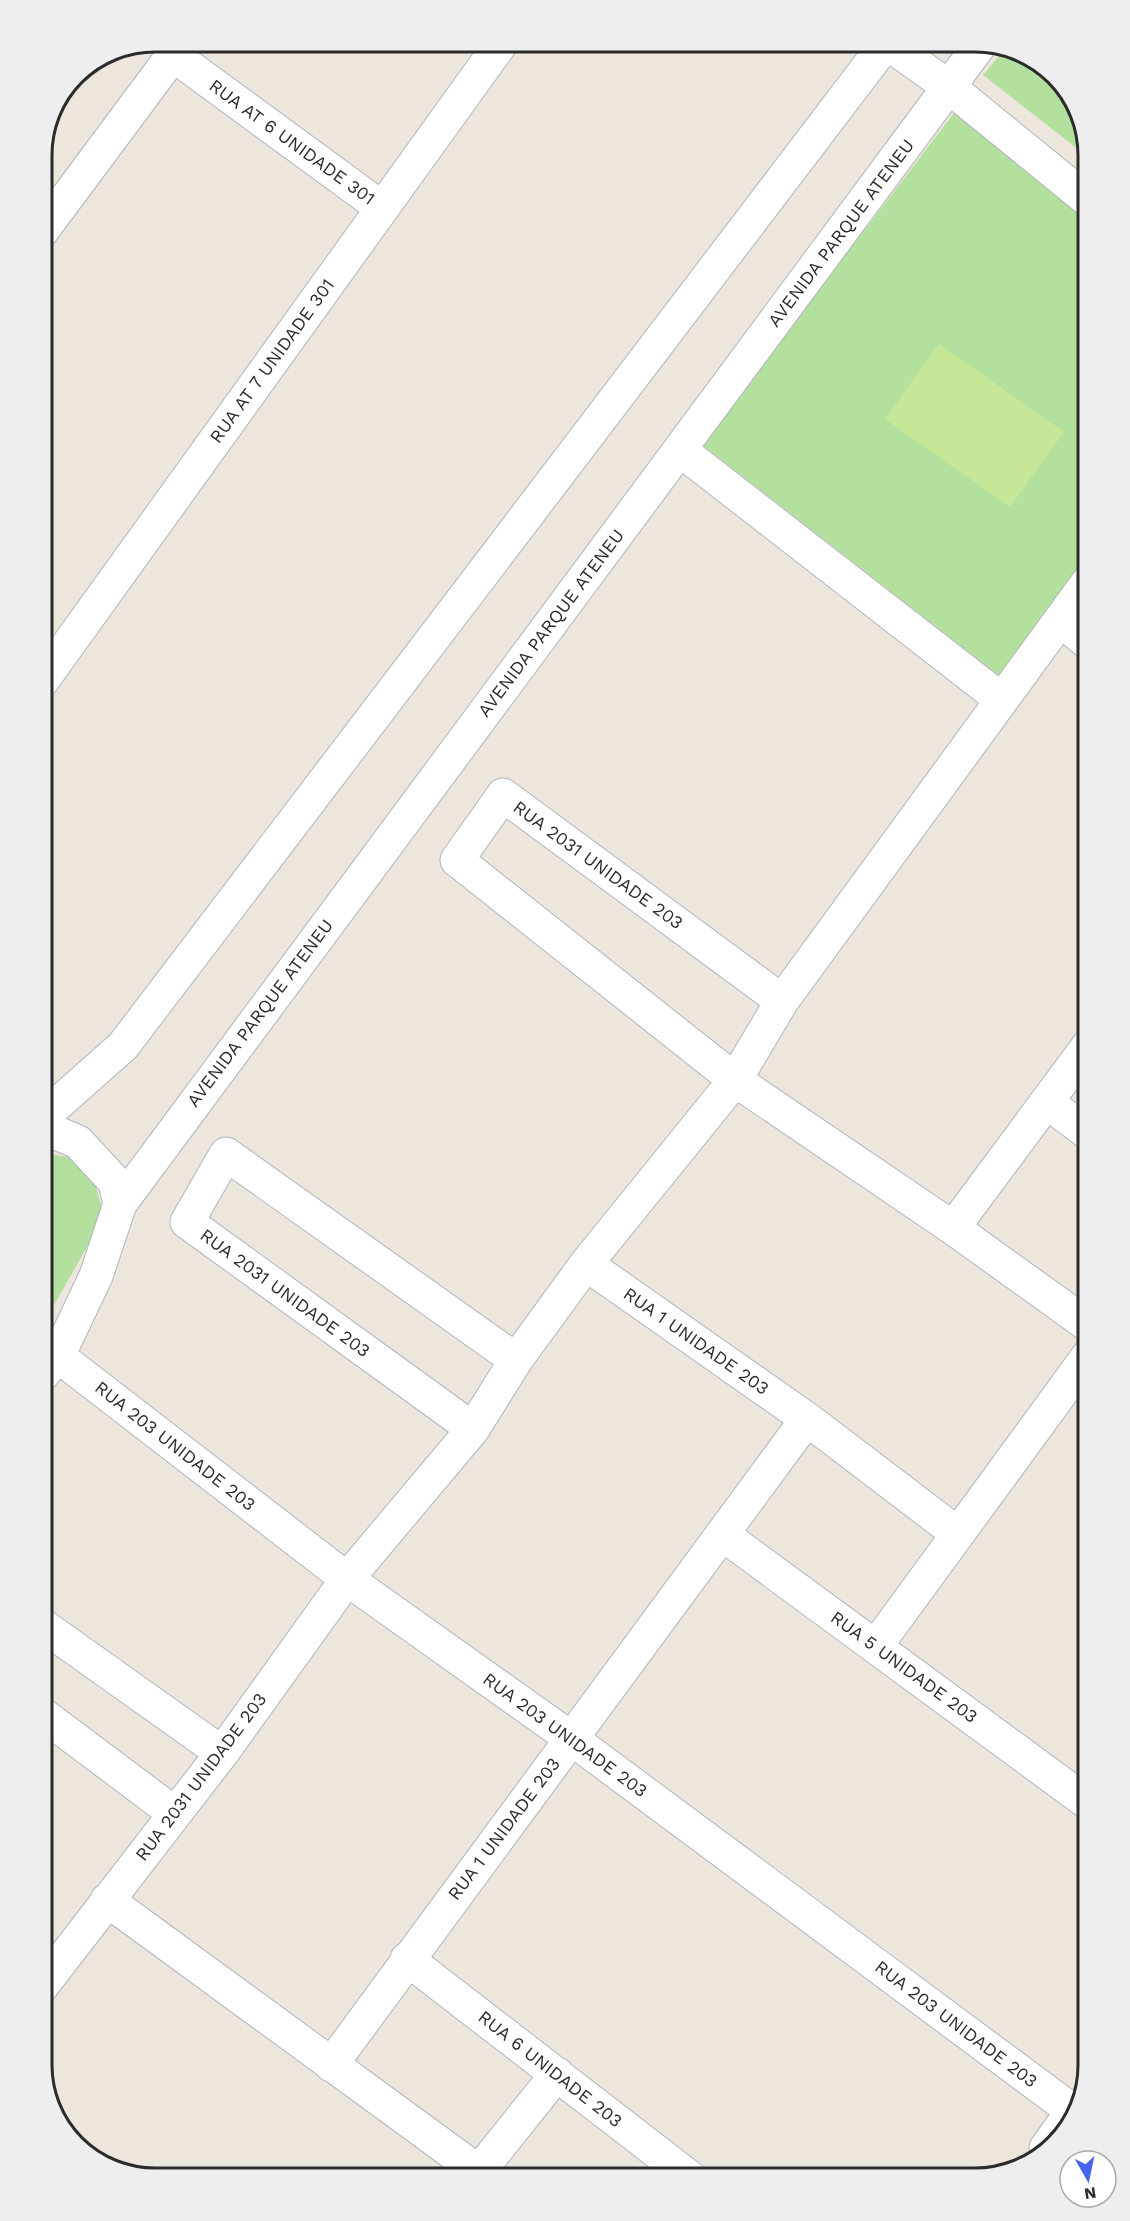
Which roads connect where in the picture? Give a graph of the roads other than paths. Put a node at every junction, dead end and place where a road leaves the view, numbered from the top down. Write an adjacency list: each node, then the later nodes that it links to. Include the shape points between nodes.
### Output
1 (494, 52): 7 (street, RUA AT 7 UNIDADE 301)
2 (879, 53): 19 (street, via 123,1046)
3 (901, 53): 5 (street)
4 (974, 53): 5 (street, AVENIDA PARQUE ATENEU)
5 (949, 87): 6 (street); 9 (street, AVENIDA PARQUE ATENEU)
6 (1078, 192)
7 (382, 208): 8 (street, RUA AT 6 UNIDADE 301, via 174,55); 13 (street, RUA AT 7 UNIDADE 301)
8 (53, 216)
9 (680, 450): 14 (street); 22 (street, AVENIDA PARQUE ATENEU)
10 (1078, 597): 11 (street, RUA 2031 UNIDADE 203)
11 (1062, 621): 12 (street); 14 (street, RUA 2031 UNIDADE 203)
12 (1078, 635)
13 (53, 666)
14 (1002, 700): 15 (street, RUA 2031 UNIDADE 203)
15 (782, 1001): 17 (street, RUA 2031 UNIDADE 203); 17 (street, RUA 2031 UNIDADE 203, via 503,795 457,860)
16 (1078, 1060): 18 (street)
17 (735, 1080): 23 (street); 24 (street, RUA 2031 UNIDADE 203)
18 (1048, 1103): 21 (street); 23 (street)
19 (52, 1110)
20 (52, 1126): 22 (street, via 59,1134 78,1142 115,1182)
21 (1078, 1126)
22 (120, 1204): 27 (street, AVENIDA PARQUE ATENEU, via 96,1276)
23 (953, 1228): 25 (street)
24 (586, 1264): 26 (street, RUA 2031 UNIDADE 203); 30 (street, RUA 1 UNIDADE 203)
25 (1078, 1318)
26 (516, 1360): 31 (street, RUA 2031 UNIDADE 203); 31 (street, RUA 2031 UNIDADE 203, via 226,1154 187,1222)
27 (52, 1361)
28 (52, 1368): 34 (street, RUA 203 UNIDADE 203)
29 (1078, 1370): 33 (street)
30 (807, 1419): 32 (street, RUA 1 UNIDADE 203); 33 (street, RUA 1 UNIDADE 203)
31 (473, 1429): 34 (street, RUA 2031 UNIDADE 203)
32 (722, 1534): 36 (street, RUA 5 UNIDADE 203); 38 (street, RUA 1 UNIDADE 203)
33 (958, 1534): 36 (street)
34 (347, 1579): 38 (street, RUA 203 UNIDADE 203); 39 (street, RUA 2031 UNIDADE 203)
35 (52, 1632): 39 (street)
36 (876, 1646): 40 (street, RUA 5 UNIDADE 203)
37 (52, 1722): 41 (street)
38 (572, 1738): 43 (street, RUA 1 UNIDADE 203); 47 (street, RUA 203 UNIDADE 203)
39 (222, 1754): 41 (street, RUA 2031 UNIDADE 203)
40 (1078, 1793)
41 (174, 1812): 42 (street, RUA 2031 UNIDADE 203)
42 (107, 1900): 44 (street, RUA 2031 UNIDADE 203); 45 (street)
43 (406, 1959): 45 (street, RUA 1 UNIDADE 203); 46 (street, RUA 6 UNIDADE 203)
44 (52, 1973)
45 (331, 2065): 48 (street)
46 (557, 2074): 49 (street); 50 (street, RUA 6 UNIDADE 203)
47 (1069, 2106)
48 (467, 2168)
49 (482, 2168)
50 (678, 2168)

